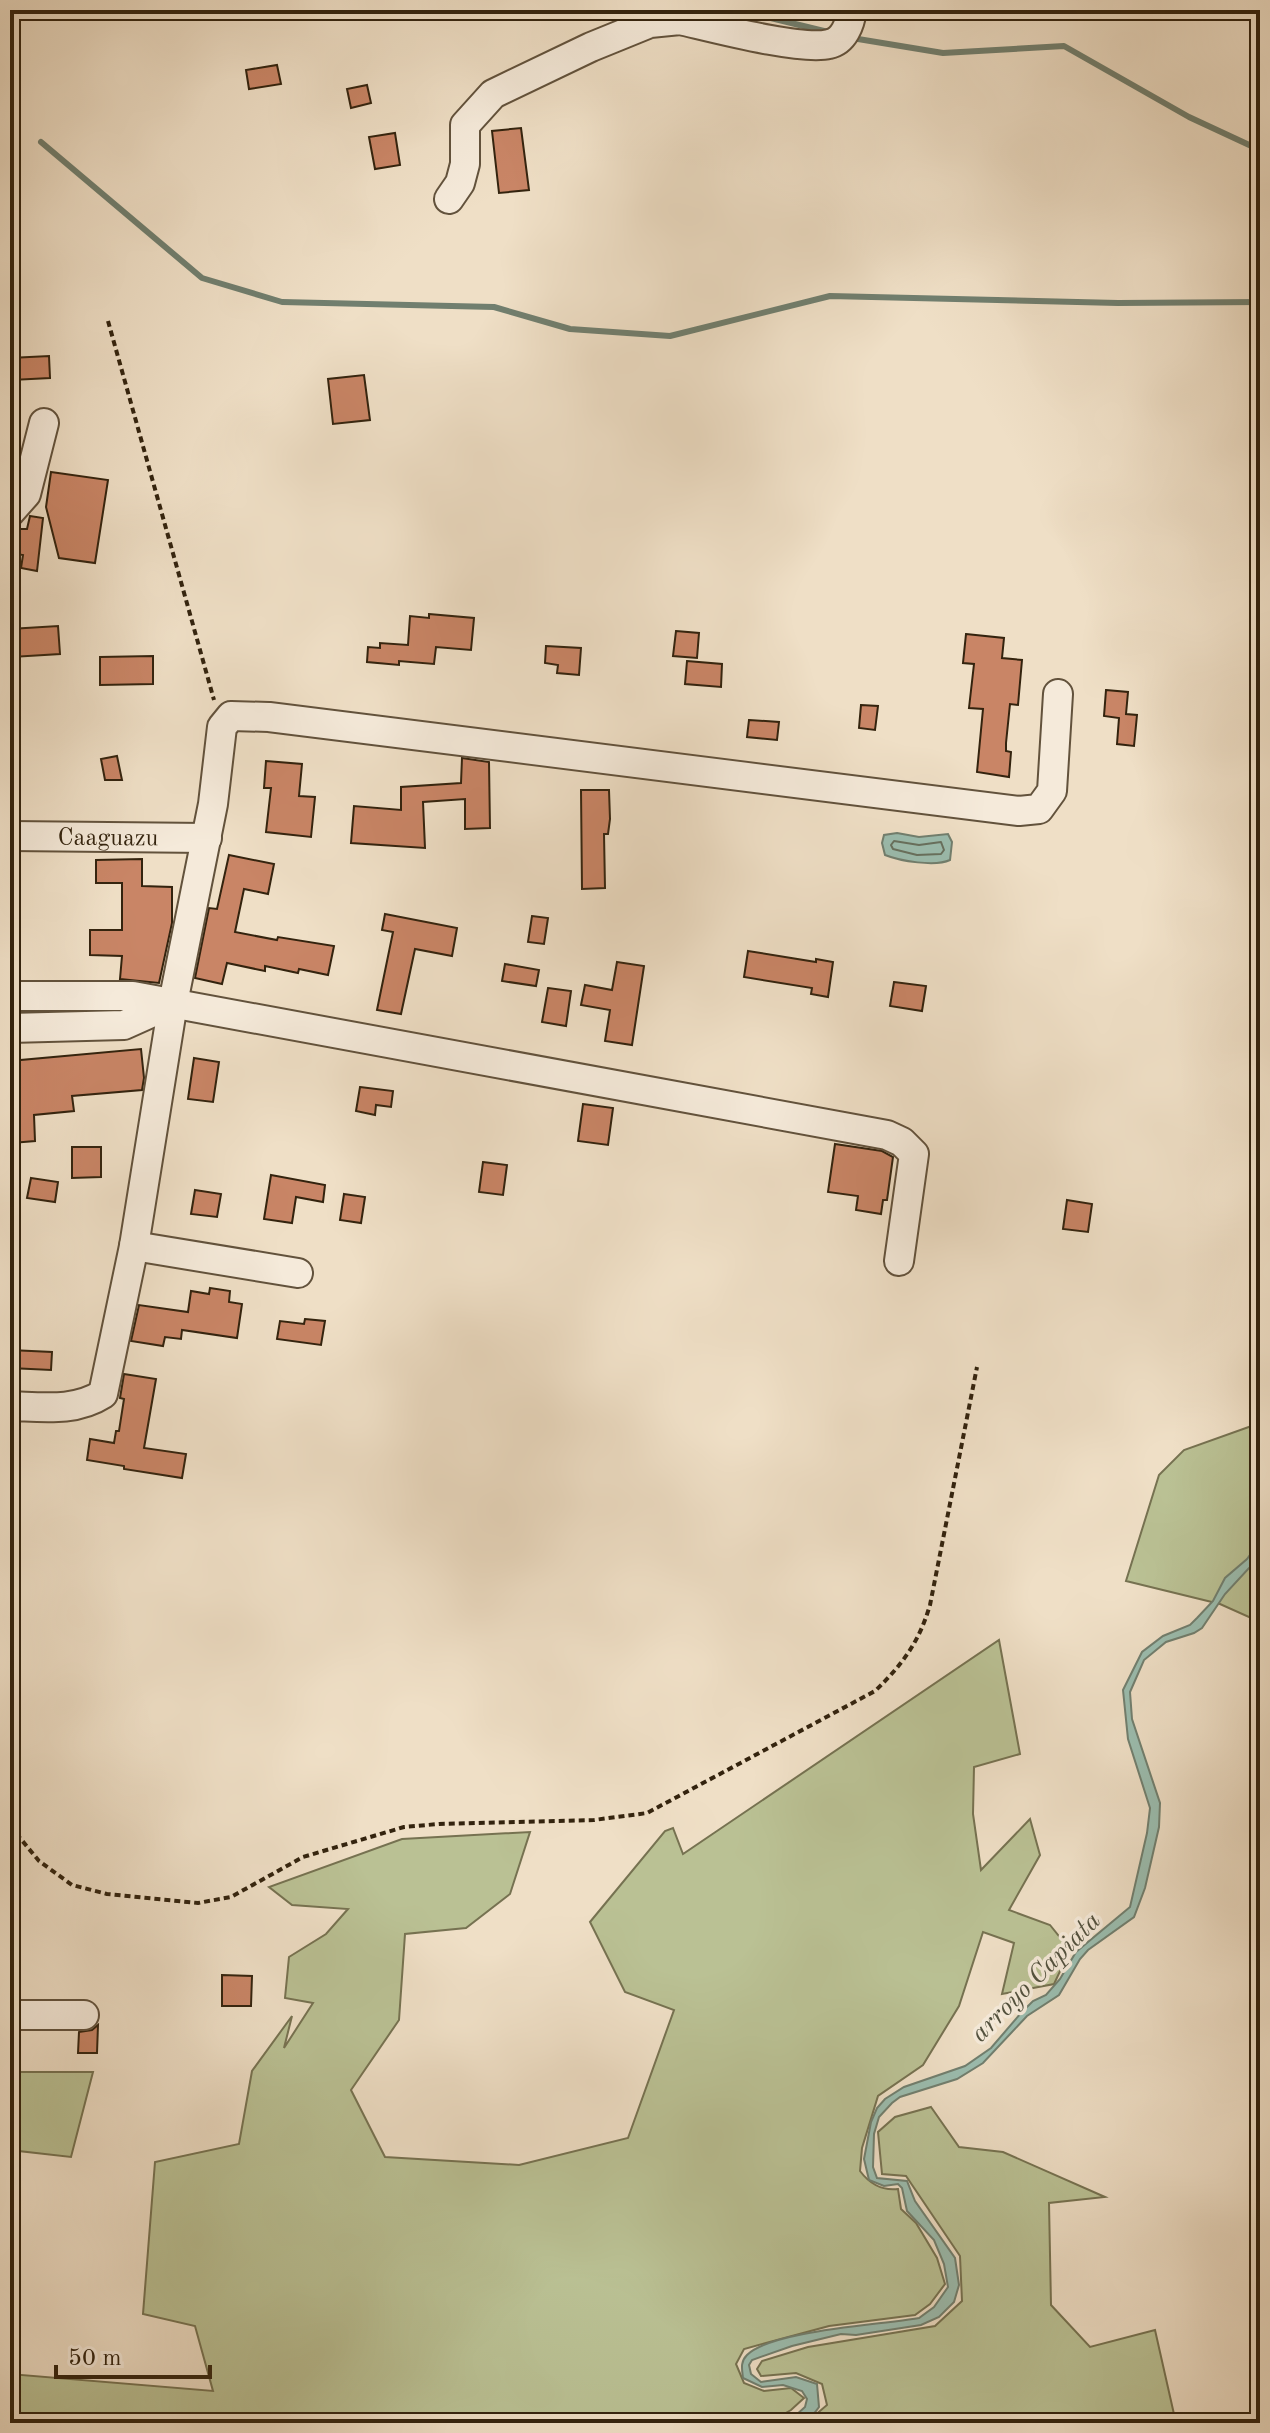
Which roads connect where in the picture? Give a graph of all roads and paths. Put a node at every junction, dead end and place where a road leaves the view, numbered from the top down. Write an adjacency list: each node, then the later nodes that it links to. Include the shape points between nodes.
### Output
1 (852, 10): 2 (street, via 841,37 830,44 664,20 591,47 493,94 477,109 465,125 465,164)
2 (449, 199)
3 (108, 321): 7 (path)
4 (44, 423): 5 (street, via 26,494)
5 (10, 512)
6 (1058, 694): 7 (street, via 1052,791 1039,809 1019,811 269,717 231,716)
7 (222, 727): 9 (street)
8 (10, 836): 9 (street, Caaguazu)
9 (207, 838): 11 (street)
10 (10, 996): 11 (street, via 127,996)
11 (173, 1003): 12 (street, via 124,1025); 13 (street); 14 (street, via 895,1138 914,1154)
12 (10, 1028)
13 (134, 1246): 15 (street); 17 (street, via 103,1394 72,1408)
14 (899, 1261)
15 (298, 1273)
16 (977, 1367): 18 (path, via 930,1605 922,1634 896,1671 875,1691 647,1813 404,1827 303,1857 231,1897 198,1903 72,1885 39,1861)
17 (10, 1406)
18 (10, 1826)
19 (10, 2015): 20 (street)
20 (84, 2015)

